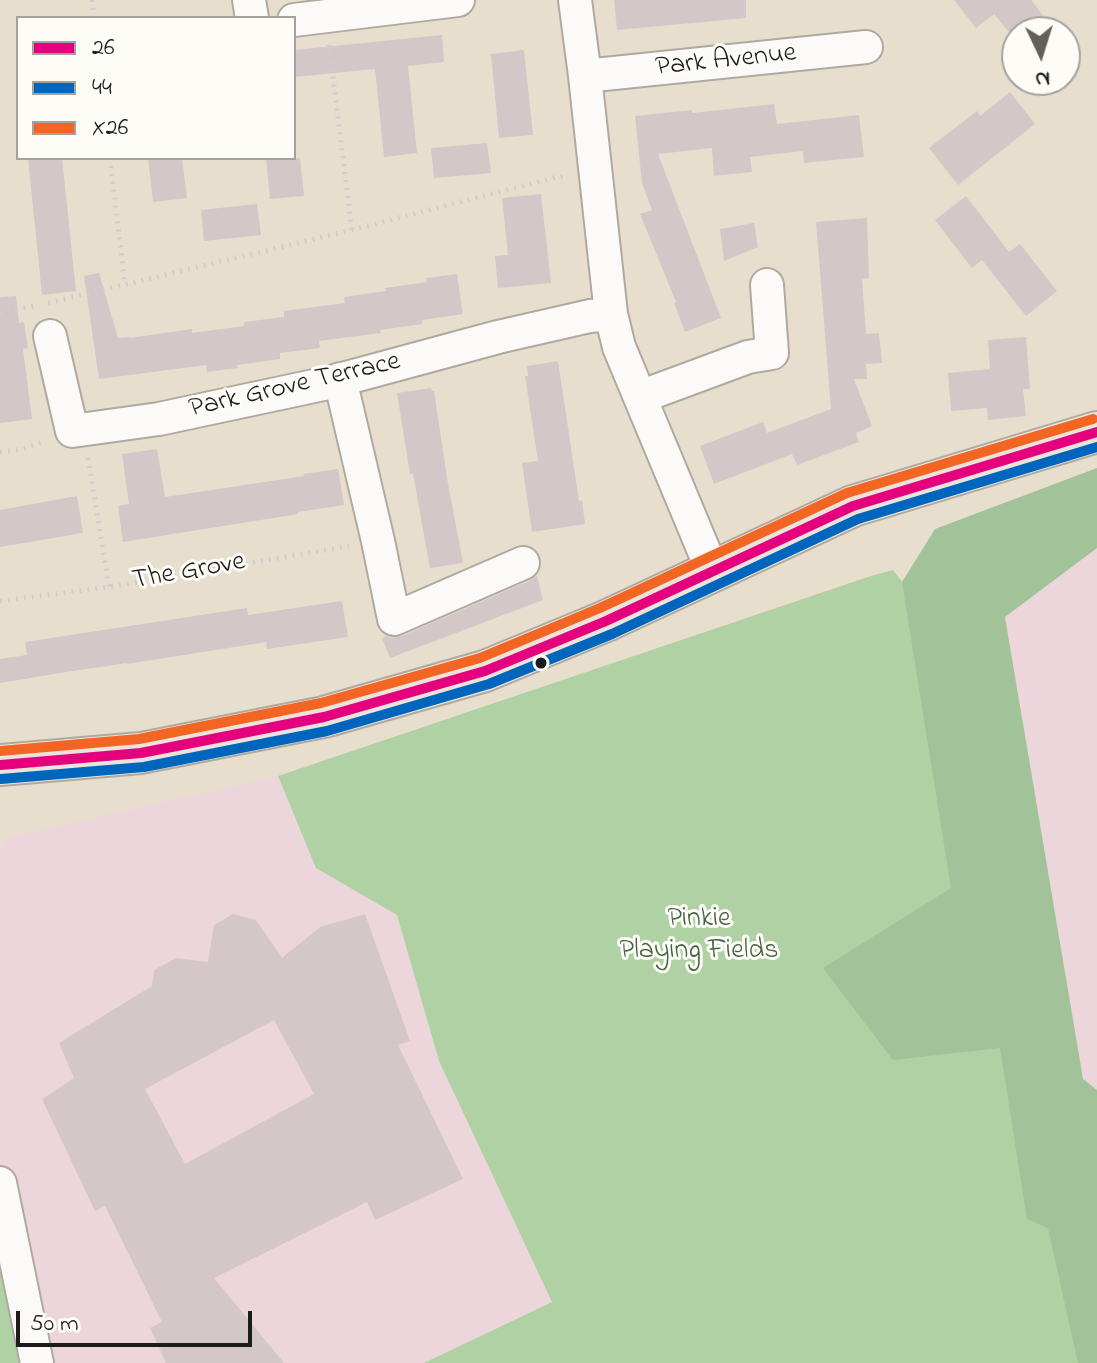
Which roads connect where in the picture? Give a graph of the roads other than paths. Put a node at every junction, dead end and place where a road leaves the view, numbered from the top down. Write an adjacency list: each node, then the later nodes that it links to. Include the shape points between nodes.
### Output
1 (458, 0): 3 (street)
2 (575, 0): 5 (street)
3 (310, 18)
4 (866, 47): 5 (street, Park Avenue)
5 (585, 76): 7 (street)
6 (767, 285): 10 (street, via 772,353)
7 (611, 314): 9 (street, Park Grove Terrace); 10 (street)
8 (50, 336): 9 (street, Park Grove Terrace, via 78,430 159,419)
9 (340, 379): 12 (street, via 394,619)
10 (640, 397): 13 (street)
11 (1097, 432): 13 (main road, via 853,506)
12 (523, 563)
13 (712, 570): 14 (main road, via 485,671 324,717 141,753)
14 (0, 765)
15 (0, 1183): 16 (street)
16 (37, 1363)

